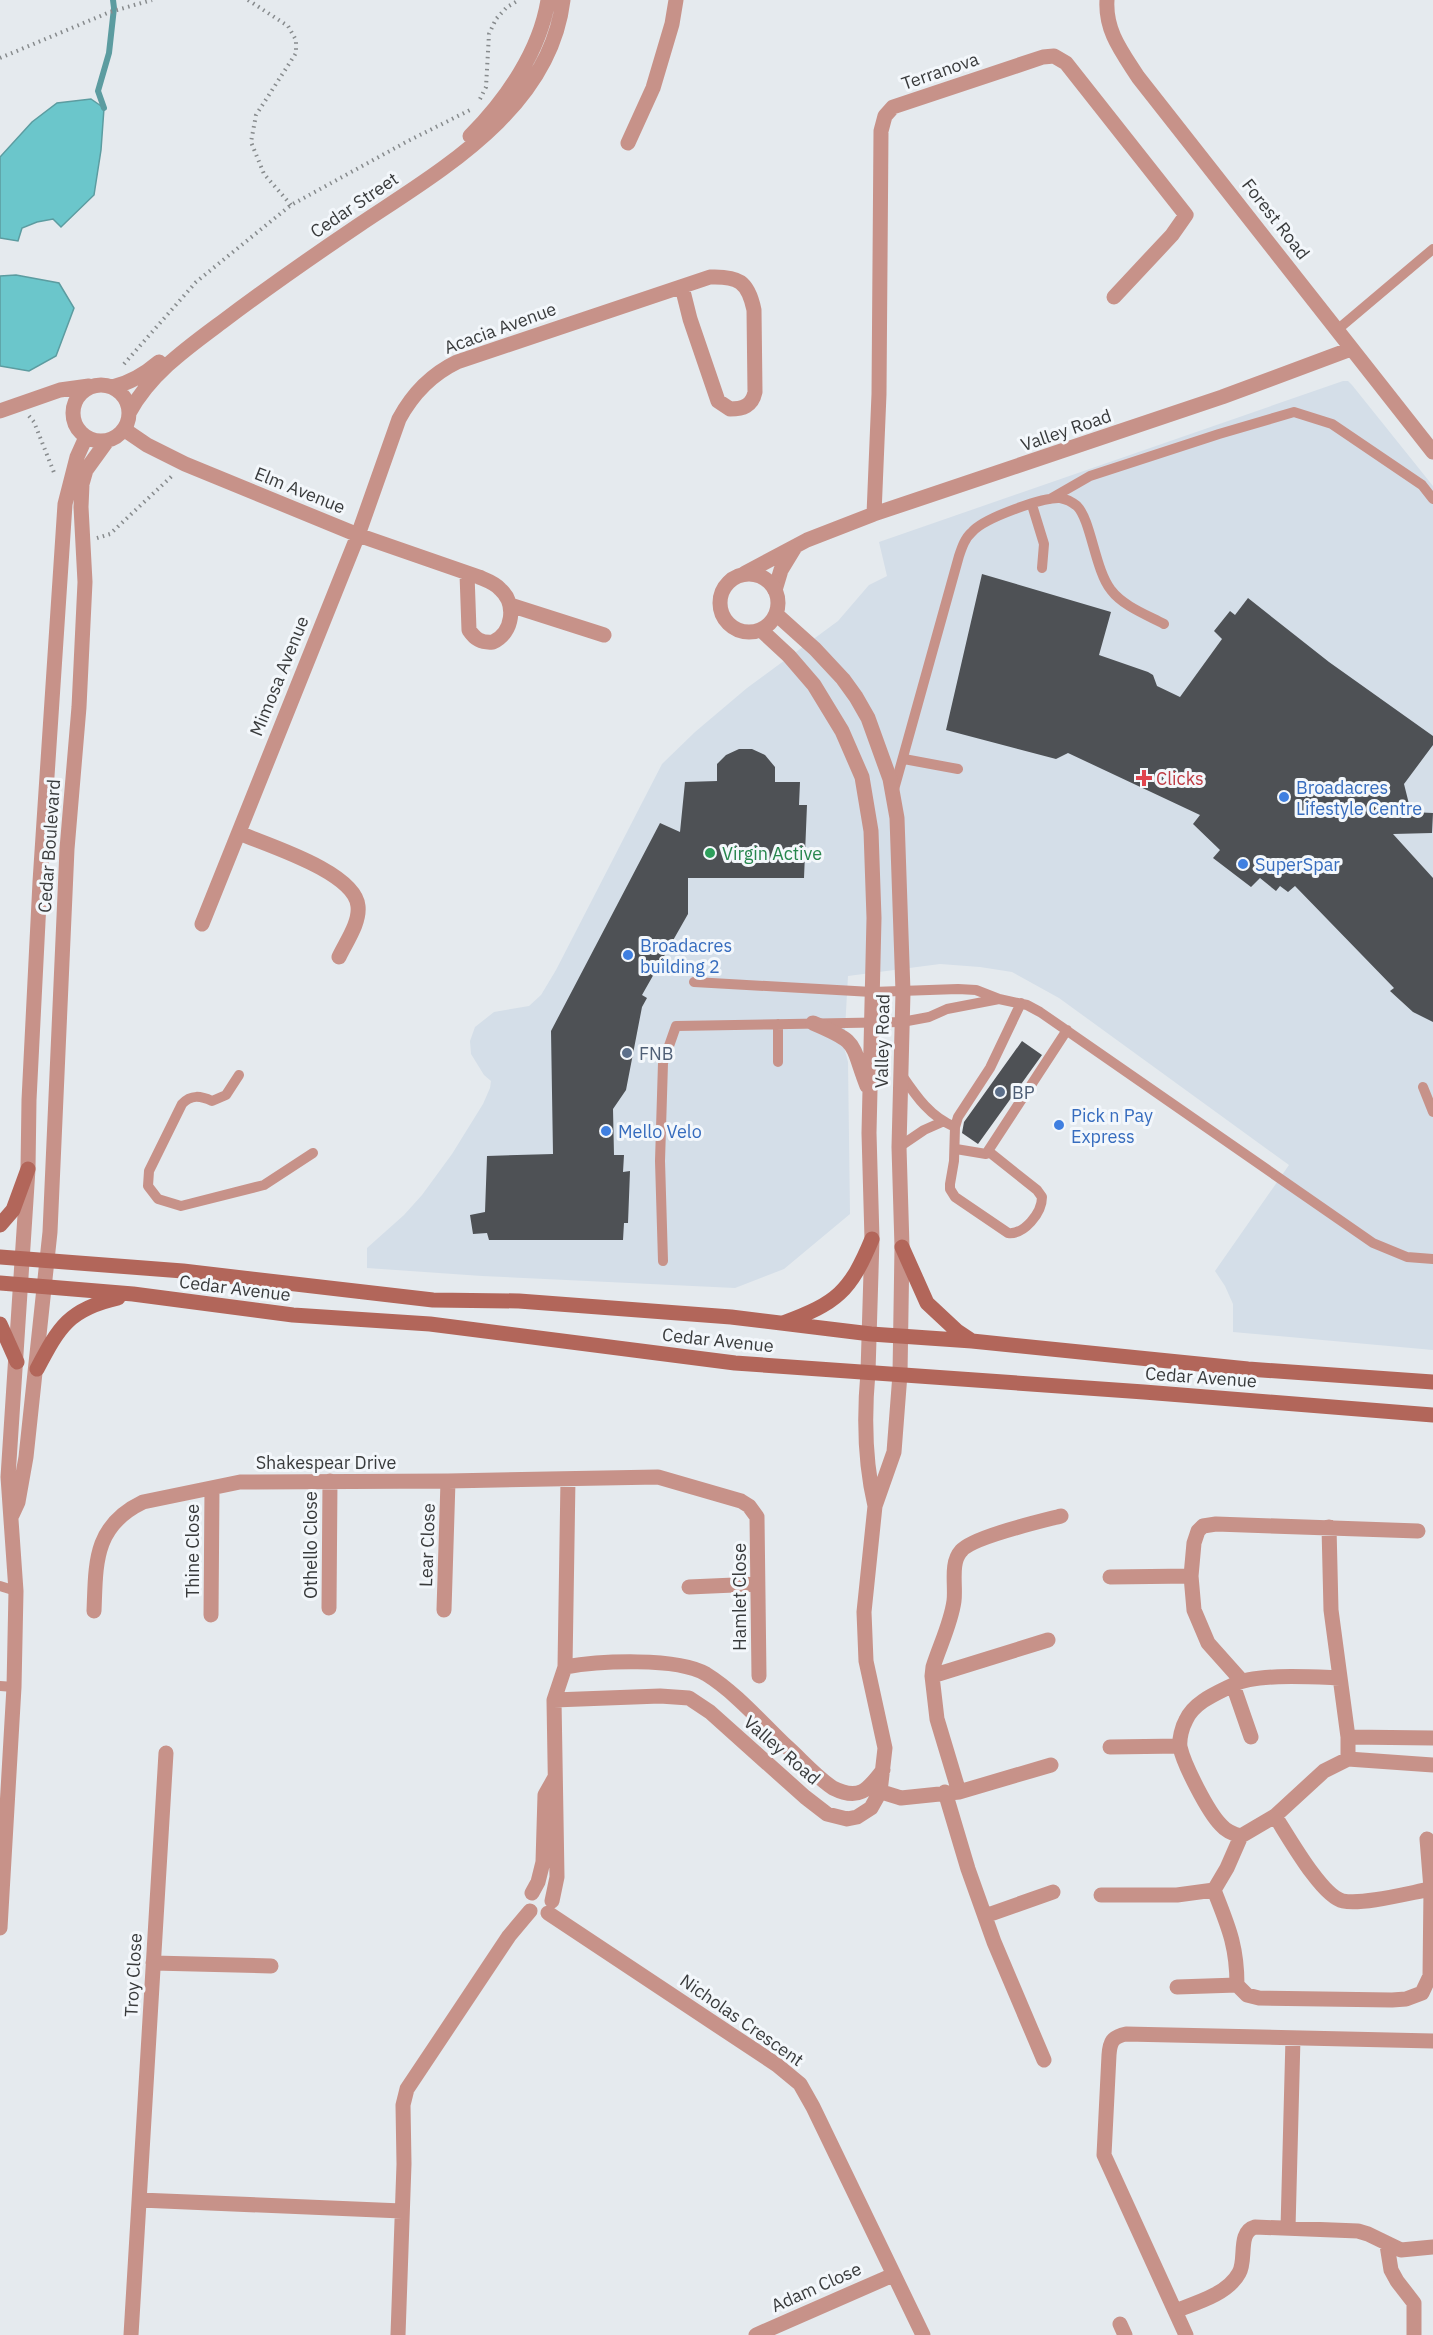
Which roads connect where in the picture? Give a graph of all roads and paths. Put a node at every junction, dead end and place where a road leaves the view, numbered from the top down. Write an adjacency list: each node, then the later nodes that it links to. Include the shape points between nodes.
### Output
1 (152, 0): 8 (path, via 110,12)
2 (248, 0): 10 (path, via 288,26 296,40 296,53 256,115 251,142 264,174)
3 (519, 0): 10 (path, via 496,19 489,34 486,87 475,108)
4 (549, 0): 11 (street, Cedar Street, via 529,56 478,128)
5 (563, 0): 11 (street, Cedar Street, via 559,21 540,66 528,87 496,124 458,158)
6 (676, 0): 9 (street, via 653,88)
7 (1107, 1): 15 (street, Forest Road, via 1110,31 1138,77)
8 (0, 58)
9 (628, 143)
10 (291, 206): 17 (path, via 196,282)
11 (359, 221): 17 (street, Cedar Street, via 274,274 148,371 126,384); 22 (street, Cedar Street, via 184,351 147,386)
12 (1433, 249): 15 (lane)
13 (682, 287): 13 (street, Acacia Avenue, via 710,277 729,276 740,282 752,298 754,392 746,407 730,409 718,401); 33 (street, Acacia Avenue, via 477,355 437,374 407,404 399,420)
14 (1114, 297): 32 (street, Terranova, via 1186,215 1066,63 1054,56 1043,57 888,111 881,131)
15 (1337, 330): 16 (street, Forest Road)
16 (1350, 349): 26 (street, Forest Road); 32 (street, Valley Road, via 1211,401)
17 (101, 386): 18 (street, Cedar Street, via 60,390); 20 (street, via 75,400); 22 (street, via 121,393)
18 (42, 398): 19 (street, Cedar Street); 20 (street)
19 (19, 404): 21 (street, Cedar Street); 28 (path, via 34,422)
20 (72, 410): 24 (street, via 73,421)
21 (0, 411)
22 (129, 413): 23 (street, Cedar Street)
23 (125, 430): 25 (street); 27 (street, Elm Avenue)
24 (86, 437): 25 (street); 45 (street, Cedar Boulevard, via 65,504)
25 (107, 441): 34 (street, Cedar Boulevard, via 86,470 82,484)
26 (1433, 452)
27 (185, 464): 33 (street, Elm Avenue); 34 (path, via 110,534)
28 (55, 477)
29 (1433, 499): 30 (lane, via 1422,485 1332,424 1294,412 1090,476)
30 (1050, 500): 31 (lane); 42 (lane, via 1066,499 1080,510 1112,592)
31 (1032, 505): 36 (lane, via 1044,544); 47 (lane, via 985,522 963,544)
32 (874, 514): 35 (street, Valley Road)
33 (358, 535): 38 (street, Elm Avenue); 51 (street, Mimosa Avenue)
34 (83, 539): 46 (street, Cedar Boulevard)
35 (795, 547): 37 (street, Valley Road); 39 (street)
36 (1042, 568)
37 (745, 573): 39 (street, via 762,576); 43 (street, via 735,576 721,591 720,608 730,626 741,631)
38 (467, 574): 40 (street, Elm Avenue, via 500,588); 40 (street, via 468,624 473,636 483,643 500,639 510,621)
39 (775, 590): 41 (street)
40 (510, 605): 44 (street)
41 (776, 614): 43 (street); 49 (street, Valley Road, via 815,649 856,697 868,718 890,779)
42 (1164, 624)
43 (761, 630): 50 (street, Valley Road, via 801,670 842,730 862,777)
44 (604, 635)
45 (53, 678): 46 (street); 76 (street, Cedar Boulevard, via 38,904)
46 (80, 681): 83 (street, Cedar Boulevard, via 67,849)
47 (904, 759): 48 (lane); 49 (lane)
48 (958, 769)
49 (892, 796): 50 (street); 56 (street, Valley Road, via 897,818)
50 (868, 806): 55 (street, Valley Road, via 874,870)
51 (239, 833): 52 (street, Mimosa Avenue); 53 (street, via 330,872 352,891 358,913)
52 (202, 924)
53 (339, 957)
54 (694, 982): 55 (lane)
55 (872, 992): 56 (lane); 59 (street, Valley Road)
56 (903, 992): 57 (lane, via 976,990); 60 (street, Valley Road)
57 (999, 999): 58 (lane); 60 (lane)
58 (1021, 1003): 63 (lane); 71 (lane, via 990,1068)
59 (873, 1022): 60 (lane); 61 (lane); 68 (street, Valley Road)
60 (902, 1022): 65 (street, Valley Road)
61 (813, 1023): 62 (lane); 68 (street, via 842,1036 854,1047)
62 (778, 1024): 64 (lane); 84 (lane, via 676,1026 663,1063)
63 (1066, 1030): 74 (lane); 81 (lane, via 1374,1243 1407,1257)
64 (778, 1062)
65 (901, 1073): 70 (lane); 72 (street, Valley Road)
66 (238, 1075): 75 (lane, via 226,1095 212,1101 201,1096 187,1098 182,1104 149,1171 148,1186 158,1199 181,1206 264,1185)
67 (1423, 1087): 69 (lane)
68 (870, 1095): 78 (street, Valley Road)
69 (1433, 1112)
70 (942, 1122): 71 (lane); 72 (lane)
71 (955, 1127): 73 (lane)
72 (898, 1147): 79 (street, Valley Road)
73 (956, 1149): 74 (lane, via 983,1155); 74 (lane, via 952,1193 1008,1233 1022,1232 1039,1210 1042,1197)
74 (988, 1151)
75 (313, 1153)
76 (28, 1169): 77 (main road, via 13,1210); 82 (street, Cedar Boulevard)
77 (0, 1225)
78 (872, 1239): 90 (main road, via 856,1275 834,1300); 91 (street, Valley Road)
79 (902, 1247): 92 (street, Valley Road); 93 (main road, via 927,1303)
80 (0, 1257): 82 (main road, Cedar Avenue)
81 (1433, 1258)
82 (23, 1260): 83 (main road, Cedar Avenue); 86 (street, Cedar Boulevard)
83 (47, 1261): 87 (street, Cedar Boulevard); 90 (main road, Cedar Avenue, via 183,1271 433,1300 519,1301)
84 (663, 1261)
85 (0, 1283): 86 (main road, Cedar Avenue)
86 (19, 1286): 87 (main road, Cedar Avenue); 94 (street, Cedar Boulevard)
87 (43, 1287): 88 (main road, Cedar Avenue); 95 (street, Cedar Boulevard)
88 (133, 1294): 95 (main road, via 94,1304 66,1321); 96 (main road, Cedar Avenue, via 293,1315 430,1324 735,1363)
89 (0, 1324): 94 (main road)
90 (780, 1324): 91 (main road, Cedar Avenue)
91 (871, 1334): 92 (main road, Cedar Avenue); 96 (street, Valley Road)
92 (900, 1336): 93 (main road, Cedar Avenue); 97 (street, Valley Road)
93 (972, 1341): 98 (main road, Cedar Avenue, via 1279,1372)
94 (16, 1362): 105 (street, Cedar Boulevard, via 8,1492)
95 (37, 1369): 105 (street, Cedar Boulevard, via 26,1457)
96 (868, 1372): 97 (main road, Cedar Avenue); 104 (street, Valley Road, via 868,1452)
97 (900, 1374): 99 (main road, Cedar Avenue); 104 (street, Valley Road, via 894,1452)
98 (1433, 1382)
99 (1433, 1415)
100 (568, 1479): 102 (street, Shakespear Drive); 107 (street, Shakespear Drive, via 668,1479 741,1501); 121 (street)
101 (330, 1481): 102 (street, Shakespear Drive); 103 (street, Shakespear Drive, via 240,1482); 116 (street, Othello Close)
102 (448, 1481): 117 (street, Lear Close)
103 (212, 1488): 118 (street, Shakespear Drive, via 143,1502 115,1523 97,1553); 119 (street, Thine Close)
104 (875, 1506): 140 (street, Valley Road, via 864,1612 864,1644 885,1748 883,1770)
105 (12, 1515): 115 (street, Cedar Boulevard)
106 (1061, 1516): 123 (street, via 1010,1529 961,1550 954,1602)
107 (757, 1518): 112 (street, Hamlet Close)
108 (1329, 1527): 109 (street); 111 (street, via 1203,1526 1194,1543); 124 (street, via 1331,1610)
109 (1418, 1531)
110 (1110, 1576): 111 (street)
111 (1191, 1576): 125 (street, via 1194,1610 1208,1643)
112 (757, 1584): 114 (street); 122 (street, Hamlet Close)
113 (0, 1586): 115 (lane)
114 (689, 1587)
115 (16, 1591): 126 (street, Cedar Boulevard)
116 (329, 1608)
117 (444, 1610)
118 (94, 1611)
119 (211, 1615)
120 (1048, 1640): 123 (street)
121 (566, 1667): 127 (street); 128 (street, via 678,1664 704,1673)
122 (759, 1676)
123 (932, 1676): 141 (street)
124 (1340, 1678): 125 (street); 131 (street)
125 (1237, 1682): 130 (street); 133 (street, via 1191,1712)
126 (7, 1686): 153 (street, Cedar Boulevard)
127 (554, 1700): 129 (street, via 679,1696 699,1703); 139 (street)
128 (743, 1705): 129 (street, Valley Road); 140 (street, Valley Road, via 827,1784 849,1794)
129 (724, 1725): 140 (street, Valley Road, via 827,1814 856,1817 871,1808)
130 (1251, 1737)
131 (1348, 1737): 132 (street); 136 (street)
132 (1433, 1738)
133 (1180, 1746): 134 (street); 143 (street, via 1215,1819 1229,1832)
134 (1110, 1747)
135 (166, 1753): 154 (street, Troy Close)
136 (1348, 1759): 138 (street); 142 (street, via 1317,1776)
137 (1051, 1765): 141 (street)
138 (1431, 1767)
139 (554, 1779): 148 (street, via 545,1795 543,1862); 150 (street, via 557,1877)
140 (875, 1790): 141 (street, via 901,1798)
141 (952, 1792): 152 (street)
142 (1275, 1816): 143 (street); 145 (street, via 1323,1888 1336,1899 1352,1902)
143 (1241, 1836): 146 (street)
144 (1427, 1839): 145 (street)
145 (1431, 1889): 156 (street, via 1430,1976 1417,1996 1392,2000 1259,1998 1247,1995)
146 (1214, 1890): 149 (street, via 1177,1895); 156 (street, via 1233,1939)
147 (1053, 1892): 152 (street)
148 (532, 1893): 150 (street, via 550,1895); 151 (street)
149 (1101, 1895)
150 (550, 1907): 151 (street, via 542,1915); 166 (street, Nicholas Crescent, via 800,2084)
151 (530, 1911): 162 (street, via 508,1936 407,2089 403,2106)
152 (984, 1916): 160 (street)
153 (0, 1928)
154 (153, 1963): 155 (street); 161 (street, Troy Close)
155 (271, 1966)
156 (1237, 1985): 157 (street)
157 (1177, 1987)
158 (1293, 2038): 159 (street); 163 (street); 167 (street, via 1126,2034 1112,2040 1104,2155)
159 (1433, 2041)
160 (1044, 2060)
161 (140, 2200): 162 (street); 168 (street, Troy Close)
162 (402, 2211): 169 (street)
163 (1287, 2228): 164 (street, via 1358,2231); 167 (street, via 1251,2229 1244,2241 1243,2265 1232,2283)
164 (1387, 2245): 165 (street, via 1401,2250); 173 (street, via 1391,2270 1414,2303)
165 (1433, 2247)
166 (892, 2275): 170 (street, Adam Close); 171 (street, Nicholas Crescent)
167 (1175, 2310): 172 (street)
168 (131, 2335)
169 (398, 2335)
170 (756, 2335)
171 (923, 2335)
172 (1186, 2335)
173 (1414, 2335)

